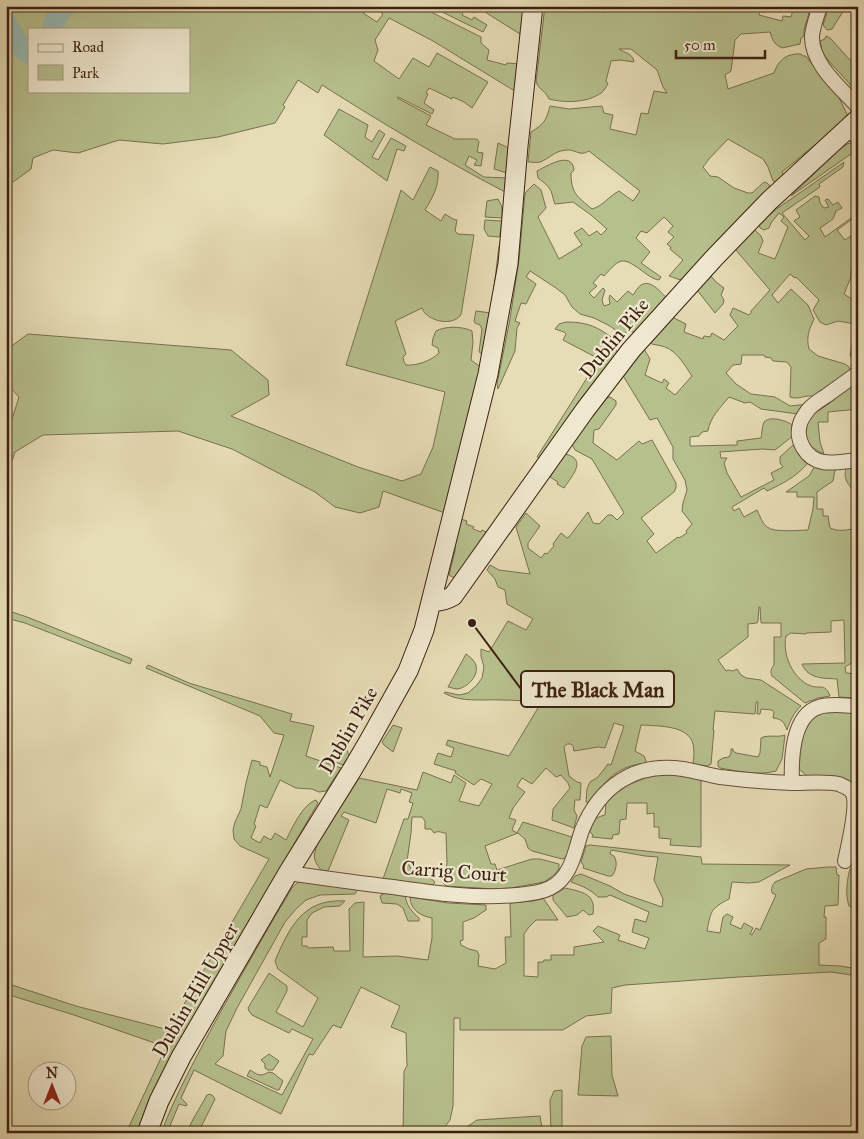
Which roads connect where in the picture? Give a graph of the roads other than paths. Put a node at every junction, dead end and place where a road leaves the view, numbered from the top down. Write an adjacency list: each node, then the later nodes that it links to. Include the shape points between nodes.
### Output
1 (533, 6): 7 (street, Dublin Pike, via 508,264 488,374)
2 (820, 6): 3 (street, via 812,32 815,54)
3 (858, 107)
4 (855, 128): 7 (street, Dublin Pike, via 763,207 675,300 585,410 453,596 439,602)
5 (858, 373): 6 (street, via 807,411 799,424 798,438 812,459 822,462)
6 (858, 460)
7 (432, 601): 11 (street, Dublin Pike, via 408,671)
8 (858, 706): 9 (street, via 826,705 809,711 803,717 795,739)
9 (792, 783): 10 (street, Carrig Court, via 838,784 852,793 854,816); 11 (street, Carrig Court, via 742,780 665,768 631,775 617,782 597,804 584,826 570,867 562,878 553,887 529,894 447,894)
10 (845, 861)
11 (288, 873): 12 (street, Dublin Hill Upper, via 181,1057)
12 (147, 1133)

